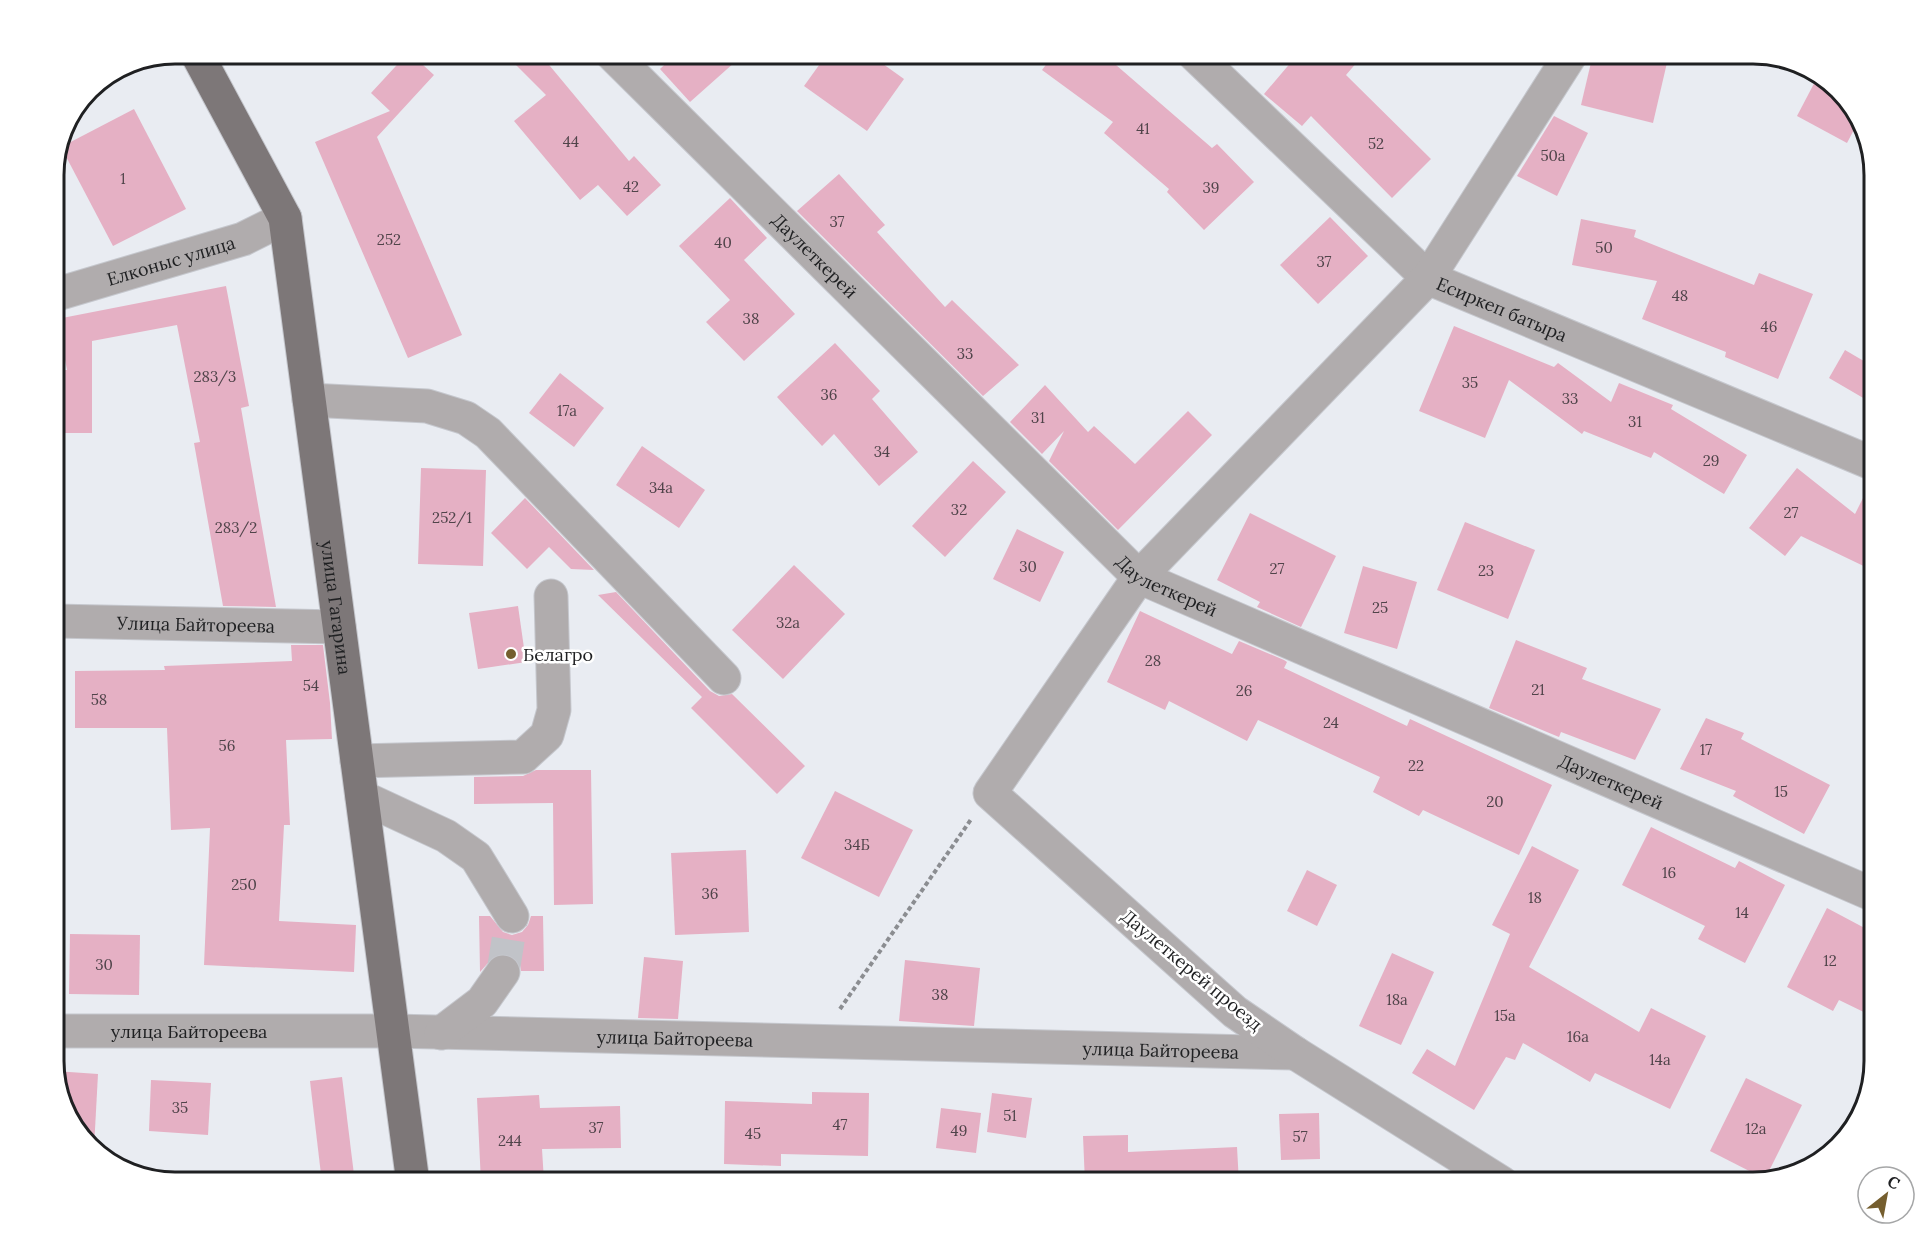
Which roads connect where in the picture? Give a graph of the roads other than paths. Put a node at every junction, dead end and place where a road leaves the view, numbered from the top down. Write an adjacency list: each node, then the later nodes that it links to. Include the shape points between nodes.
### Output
1 (1205, 64): 6 (street, Есиркеп батыра)
2 (1565, 64): 6 (street)
3 (202, 65): 5 (main road, улица Гагарина)
4 (623, 65): 10 (street, Даулеткерей)
5 (285, 218): 7 (street, Елконыс улица, via 243,239); 8 (main road, улица Гагарина)
6 (1428, 278): 9 (street, Есиркеп батыра); 10 (street)
7 (65, 293)
8 (309, 400): 13 (main road, улица Гагарина); 14 (street, via 427,406 466,418 488,433)
9 (1864, 460)
10 (1139, 577): 17 (street, Даулеткерей); 23 (street, Даулеткерей проезд, via 990,793 1235,1012)
11 (551, 596): 15 (street, via 554,710 547,735 523,757)
12 (65, 621): 13 (street, Улица Байтореева)
13 (339, 627): 15 (main road, улица Гагарина)
14 (724, 678)
15 (357, 761): 16 (main road, улица Гагарина)
16 (362, 797): 18 (street, via 446,836 476,857); 21 (main road, улица Гагарина)
17 (1864, 891)
18 (512, 916)
19 (503, 972): 22 (street, via 482,1002)
20 (65, 1031): 21 (street, улица Байтореева)
21 (393, 1032): 22 (street, улица Байтореева); 24 (main road, улица Гагарина)
22 (441, 1033): 23 (street, улица Байтореева)
23 (1295, 1053): 25 (street, Даулеткерей проезд)
24 (412, 1172)
25 (1484, 1172)

